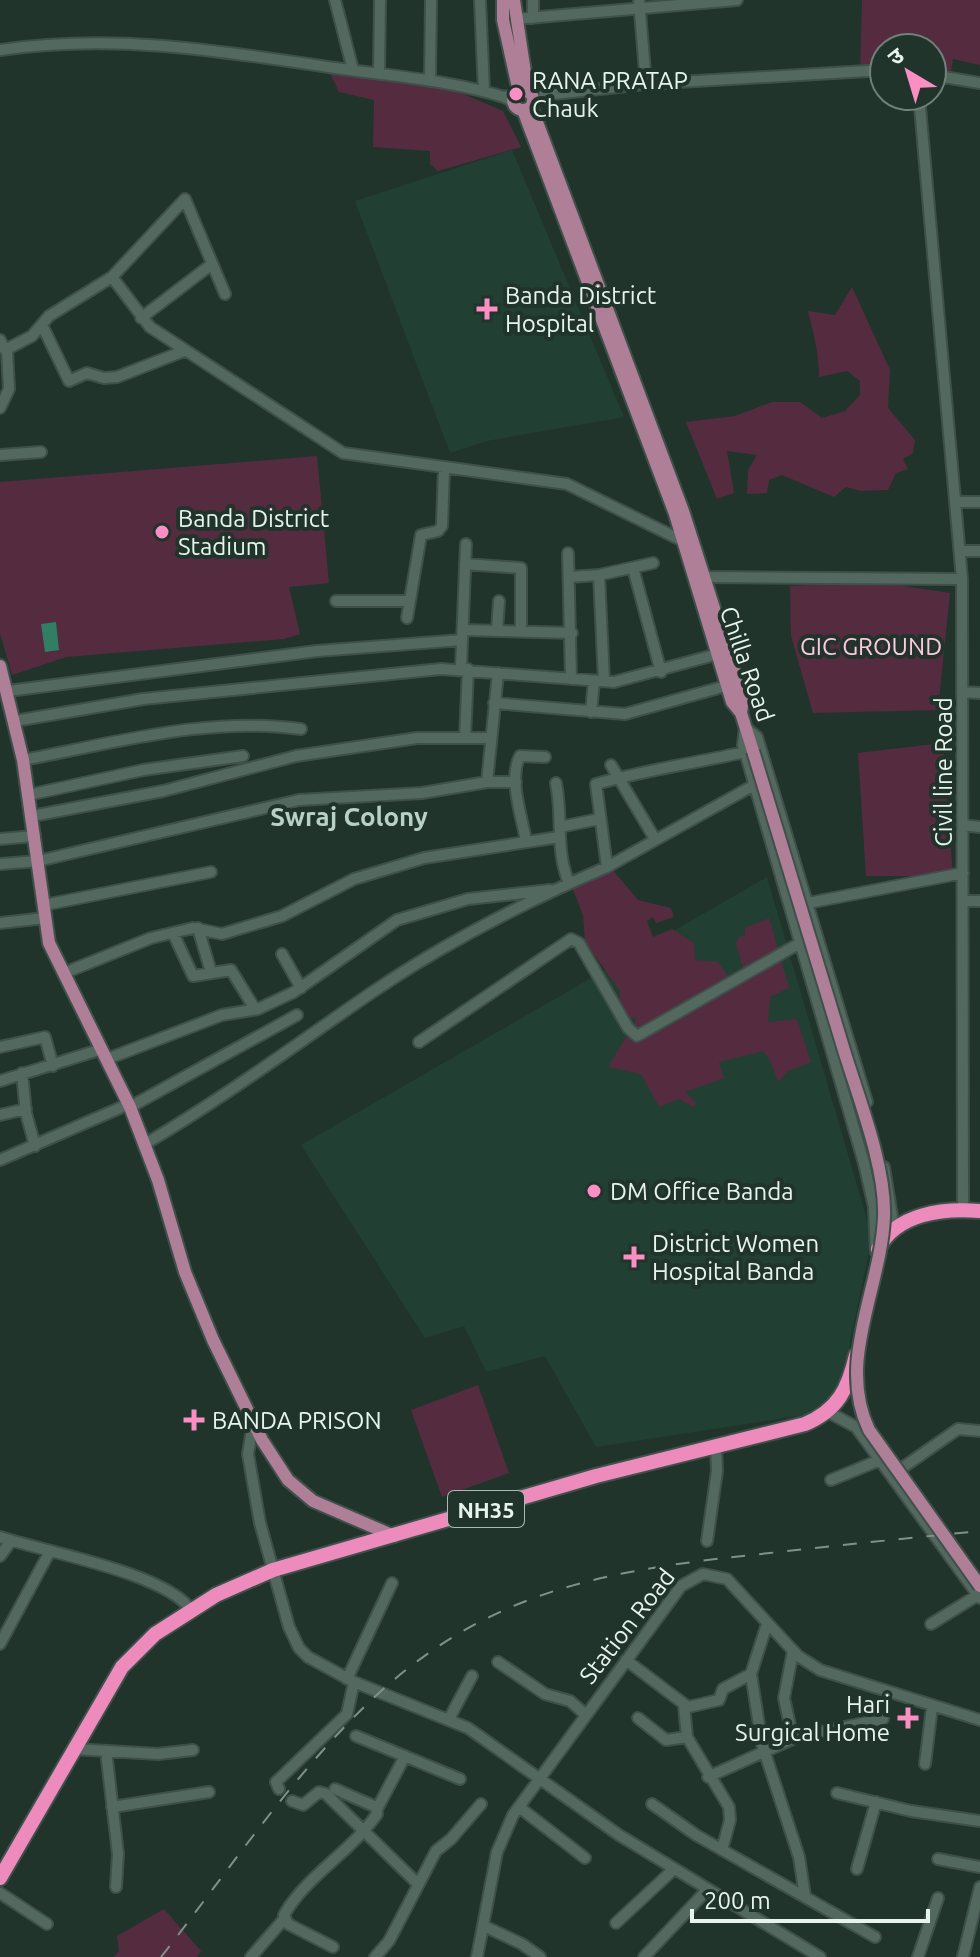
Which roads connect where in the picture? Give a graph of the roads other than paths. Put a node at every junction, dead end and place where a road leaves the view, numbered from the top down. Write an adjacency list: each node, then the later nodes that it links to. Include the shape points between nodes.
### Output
1 (335, 0): 13 (street)
2 (380, 0): 15 (street)
3 (431, 0): 17 (street)
4 (480, 0): 20 (street)
5 (503, 0): 21 (main road, via 503,20)
6 (514, 0): 11 (main road)
7 (533, 0): 10 (street)
8 (737, 0): 9 (street)
9 (639, 4): 10 (street); 19 (street)
10 (533, 18): 11 (street)
11 (516, 19): 21 (main road)
12 (0, 50): 13 (street, via 126,41)
13 (353, 70): 15 (street)
14 (868, 71): 19 (street)
15 (379, 74): 17 (street)
16 (948, 78): 18 (street)
17 (430, 81): 20 (street)
18 (980, 83)
19 (646, 84): 21 (street)
20 (484, 91): 21 (street)
21 (524, 98): 25 (main road)
22 (920, 112): 36 (street, Civil line Road)
23 (212, 264): 24 (street, via 185,199); 26 (street); 27 (street)
24 (112, 277): 27 (street); 28 (street)
25 (594, 285): 38 (main road, Chilla Road); 48 (main road)
26 (225, 294)
27 (141, 318): 31 (street)
28 (42, 325): 30 (street); 31 (street, via 69,381 87,373 117,377)
29 (0, 340): 30 (street)
30 (7, 351): 32 (street, via 9,392)
31 (184, 351): 35 (street, via 343,453)
32 (0, 408)
33 (41, 452): 34 (street)
34 (0, 455)
35 (444, 468): 38 (street, via 567,484); 51 (street, via 442,526 421,535)
36 (956, 502): 37 (street); 40 (street, Civil line Road)
37 (980, 502)
38 (683, 541): 48 (main road, Chilla Road)
39 (466, 544): 44 (street)
40 (961, 551): 41 (street); 49 (street, Civil line Road)
41 (980, 551)
42 (568, 553): 47 (street)
43 (653, 563): 45 (street)
44 (465, 564): 55 (street, via 521,568); 57 (street)
45 (633, 568): 46 (street); 61 (street)
46 (599, 575): 47 (street); 64 (street)
47 (570, 577): 56 (street)
48 (700, 578): 49 (street); 58 (main road, Chilla Road); 71 (main road, via 743,699)
49 (962, 579): 67 (street, Civil line Road)
50 (336, 601): 51 (street)
51 (410, 601): 53 (street)
52 (499, 601): 54 (street)
53 (407, 618)
54 (497, 631): 55 (street); 57 (street)
55 (521, 632): 56 (street)
56 (572, 633): 63 (street)
57 (462, 635): 60 (street); 66 (street)
58 (718, 654): 61 (street); 65 (main road, Chilla Road)
59 (0, 666): 66 (main road)
60 (464, 668): 62 (street); 72 (street, via 264,684); 75 (street)
61 (661, 672): 64 (street)
62 (498, 673): 63 (street); 69 (street)
63 (571, 679): 64 (street)
64 (599, 681): 70 (street)
65 (726, 686): 70 (street, via 625,714); 71 (main road, Chilla Road)
66 (8, 691): 72 (main road)
67 (962, 692): 68 (street); 90 (street, Civil line Road)
68 (980, 693)
69 (494, 703): 70 (street); 76 (street)
70 (591, 712)
71 (741, 713): 73 (main road, Chilla Road)
72 (15, 721): 80 (main road)
73 (745, 727): 77 (main road, Chilla Road); 106 (street, via 757,737)
74 (301, 729): 80 (street, via 252,724 185,731)
75 (465, 738): 76 (street); 88 (street, via 394,741 296,756 163,791)
76 (490, 738): 83 (street)
77 (749, 752): 82 (street); 86 (street); 133 (main road, Chilla Road, bridge, via 866,1124 882,1190)
78 (243, 756): 87 (street, via 143,770)
79 (545, 757): 84 (street, via 517,758)
80 (23, 760): 87 (main road)
81 (611, 765): 82 (street)
82 (618, 778): 89 (street, via 594,786); 95 (street)
83 (487, 782): 84 (street); 97 (street, via 422,793 299,800)
84 (516, 782): 96 (street)
85 (556, 783): 92 (street, via 562,810)
86 (756, 784): 95 (street); 111 (street)
87 (28, 795): 88 (main road)
88 (32, 816): 93 (main road)
89 (599, 819): 92 (street); 99 (street)
90 (963, 825): 91 (street); 101 (street, Civil line Road)
91 (980, 827)
92 (559, 832): 96 (street); 102 (street, via 559,856)
93 (35, 836): 94 (street); 97 (main road)
94 (0, 839)
95 (655, 839): 99 (street)
96 (526, 841): 109 (street, via 424,858 354,879 297,910 222,934)
97 (38, 861): 98 (street); 107 (main road)
98 (0, 864)
99 (607, 867): 102 (street)
100 (211, 872): 107 (street)
101 (963, 873): 104 (street, Civil line Road); 106 (street)
102 (569, 883): 103 (street)
103 (553, 890): 115 (street, via 468,899 397,920); 127 (street, via 389,982 228,1094)
104 (963, 901): 105 (street); 130 (street, Civil line Road)
105 (980, 901)
106 (808, 903): 132 (street, via 877,1136)
107 (45, 912): 108 (street); 114 (main road, via 49,943)
108 (0, 923)
109 (198, 928): 110 (street); 113 (street)
110 (173, 933): 113 (street, via 193,976); 114 (street)
111 (800, 943): 118 (street, via 637,1036 579,943 571,939); 133 (street, via 864,1163)
112 (282, 954): 115 (street)
113 (211, 972): 116 (street, via 234,971)
114 (64, 973): 120 (main road)
115 (301, 988): 116 (street)
116 (255, 1009): 120 (street)
117 (297, 1015): 124 (street)
118 (419, 1042)
119 (0, 1047): 121 (street, via 45,1037)
120 (104, 1054): 121 (street); 124 (main road)
121 (53, 1066): 122 (street)
122 (22, 1073): 123 (street); 125 (street)
123 (0, 1081)
124 (129, 1106): 127 (main road); 128 (street)
125 (26, 1109): 126 (street); 128 (street)
126 (0, 1115)
127 (145, 1144): 135 (main road, via 199,1311)
128 (35, 1146): 129 (street)
129 (0, 1160)
130 (963, 1210): 131 (highway); 132 (highway, via 922,1215)
131 (980, 1211)
132 (894, 1229): 133 (highway)
133 (878, 1249): 134 (highway, via 849,1381); 151 (main road, bridge, via 857,1359 858,1407)
134 (828, 1412): 137 (highway, NH35, via 778,1433); 138 (street, via 856,1427)
135 (253, 1423): 141 (main road, via 299,1491); 148 (street, via 248,1454)
136 (980, 1431): 139 (street, via 958,1429)
137 (716, 1447): 141 (highway, NH35, via 596,1476); 144 (street)
138 (880, 1460): 139 (street); 140 (street)
139 (891, 1476): 151 (street)
140 (831, 1480)
141 (394, 1536): 148 (highway, NH35)
142 (0, 1537): 143 (street)
143 (11, 1541): 145 (street); 146 (street)
144 (707, 1541)
145 (49, 1553): 152 (street, via 131,1574 179,1596); 155 (street)
146 (0, 1556)
147 (970, 1563): 149 (street)
148 (273, 1570): 152 (highway, NH35); 161 (street, via 299,1648)
149 (980, 1578)
150 (392, 1583): 161 (street)
151 (979, 1593): 154 (street)
152 (191, 1610): 172 (highway, NH35, via 130,1658)
153 (767, 1624): 156 (street, Station Road); 157 (street, Station Road, via 727,1579 696,1575 681,1586); 159 (street)
154 (931, 1624)
155 (0, 1644)
156 (793, 1651): 163 (street, Station Road, via 820,1670); 171 (street, via 784,1698)
157 (626, 1660): 162 (street); 164 (street, Station Road)
158 (498, 1662): 164 (street)
159 (751, 1674): 162 (street, via 723,1689 719,1700); 175 (street)
160 (472, 1676): 166 (street)
161 (351, 1680): 166 (street); 181 (street, via 347,1714 276,1782)
162 (684, 1706): 170 (street)
163 (932, 1707): 168 (street, Station Road); 177 (street)
164 (586, 1715): 180 (street, Station Road)
165 (638, 1718): 170 (street, via 666,1740)
166 (449, 1719): 180 (street)
167 (883, 1719): 171 (street)
168 (980, 1720)
169 (356, 1736): 176 (street)
170 (687, 1737): 178 (street)
171 (793, 1739): 175 (street)
172 (74, 1749): 174 (street); 200 (highway, NH35)
173 (193, 1750): 174 (street)
174 (106, 1751): 189 (street)
175 (764, 1752): 178 (street); 206 (street, via 799,1857)
176 (405, 1756): 179 (street); 191 (street)
177 (925, 1764)
178 (708, 1777): 194 (street, via 730,1814)
179 (460, 1779)
180 (539, 1779): 190 (street, Station Road); 198 (street)
181 (279, 1789)
182 (335, 1789): 191 (street)
183 (209, 1792): 189 (street)
184 (837, 1793): 186 (street)
185 (292, 1801): 193 (street, via 303,1805 322,1792)
186 (876, 1802): 192 (street); 199 (street)
187 (481, 1804): 201 (street, via 440,1847)
188 (652, 1804): 194 (street)
189 (112, 1807): 202 (street)
190 (519, 1807): 195 (street); 211 (street, Station Road, via 497,1852)
191 (377, 1809): 193 (street)
192 (980, 1821)
193 (365, 1832): 201 (street); 208 (street, via 302,1889)
194 (722, 1850): 206 (street)
195 (585, 1858)
196 (938, 1859): 197 (street)
197 (980, 1867)
198 (674, 1869): 204 (street); 209 (street)
199 (857, 1869)
200 (0, 1878)
201 (418, 1884): 216 (street)
202 (116, 1887)
203 (980, 1887): 213 (street)
204 (707, 1890): 219 (street); 220 (street)
205 (0, 1893): 210 (street)
206 (805, 1896): 212 (street)
207 (938, 1898): 221 (street)
208 (284, 1919): 214 (street); 215 (street)
209 (616, 1923)
210 (47, 1924)
211 (486, 1927): 217 (street, Station Road); 218 (street)
212 (875, 1937)
213 (975, 1937): 222 (street)
214 (333, 1947)
215 (251, 1957)
216 (375, 1957)
217 (477, 1957)
218 (540, 1957)
219 (644, 1957)
220 (820, 1957)
221 (918, 1957)
222 (963, 1957)

